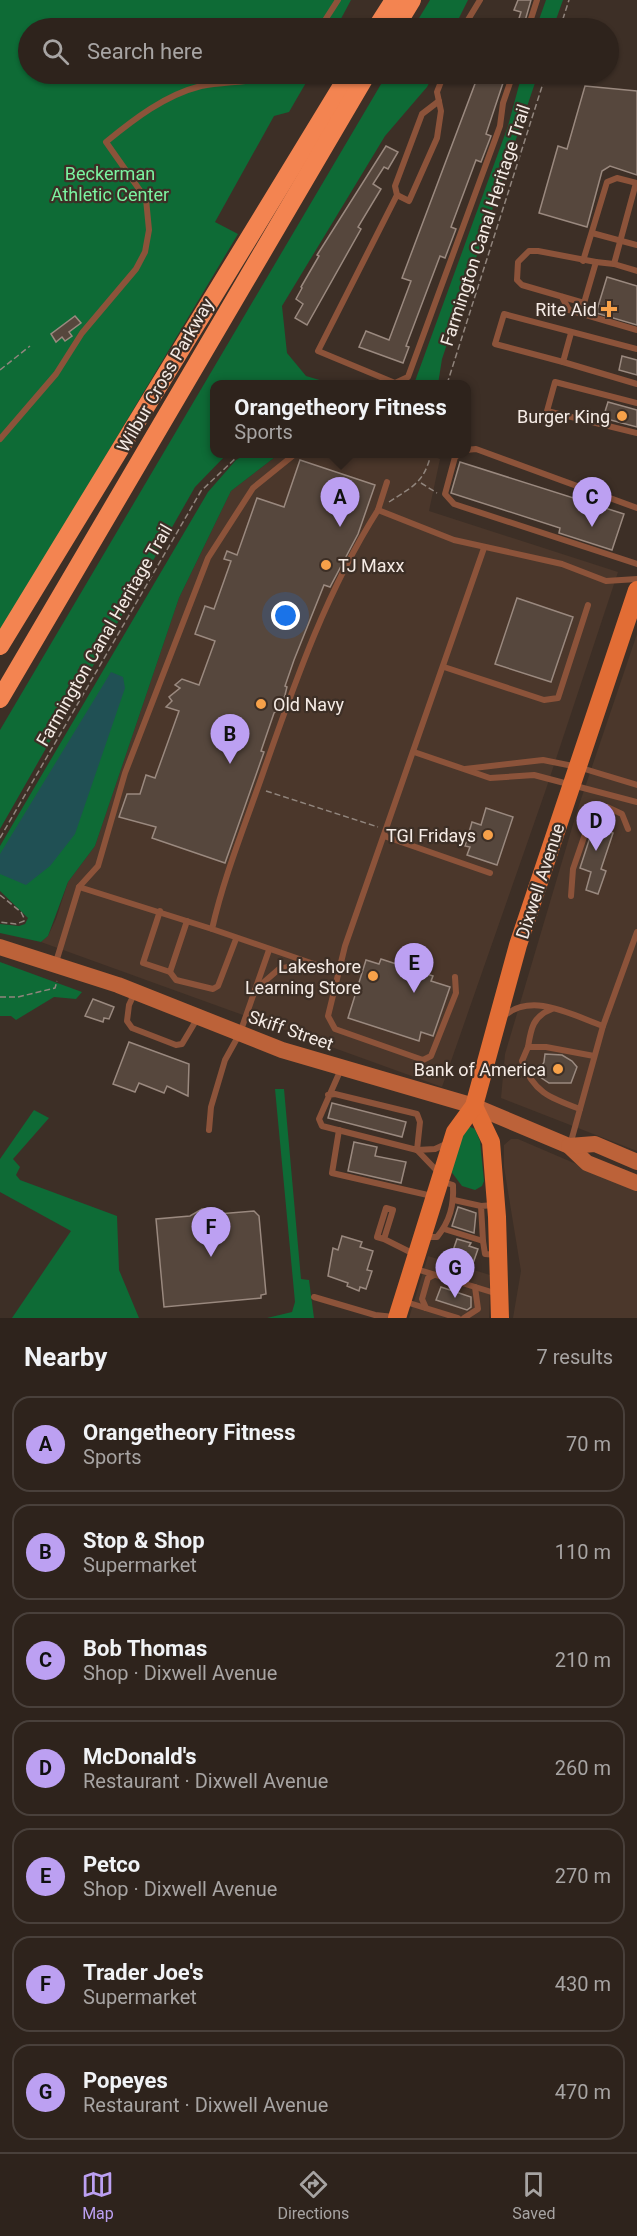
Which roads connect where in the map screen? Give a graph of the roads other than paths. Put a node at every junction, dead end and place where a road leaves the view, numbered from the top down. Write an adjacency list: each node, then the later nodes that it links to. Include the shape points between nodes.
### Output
1 (338, 0): 6 (lane)
2 (394, 0): 7 (highway)
3 (412, 0): 8 (highway)
4 (480, 0): 9 (lane)
5 (537, 0): 10 (lane)
6 (326, 18)
7 (382, 18)
8 (400, 18)
9 (469, 18)
10 (531, 18)
11 (225, 84): 36 (lane, via 201,87 166,99 106,142 146,199 149,230 145,252 136,269 82,333 56,374)
12 (343, 84): 48 (highway, Wilbur Cross Parkway)
13 (361, 84): 50 (highway, Wilbur Cross Parkway)
14 (440, 84): 16 (lane)
15 (510, 84): 32 (lane, via 500,126 408,376)
16 (439, 101): 18 (lane, via 422,114 413,132 395,186); 18 (lane, via 437,138 428,159 409,201)
17 (637, 183): 19 (lane, via 617,178 607,182); 20 (lane)
18 (397, 195): 31 (lane, via 318,351)
19 (592, 233): 20 (lane); 22 (lane)
20 (620, 241): 21 (lane); 24 (lane)
21 (637, 245)
22 (584, 261): 23 (lane); 26 (lane, via 538,250 529,251 518,262 517,280 522,285)
23 (596, 262): 24 (lane); 26 (lane, via 584,303)
24 (614, 264): 25 (lane)
25 (637, 271)
26 (562, 297): 27 (lane, via 569,310)
27 (637, 330)
28 (571, 333): 29 (lane); 30 (lane); 30 (lane, via 504,314 495,344)
29 (637, 349)
30 (562, 363): 33 (lane)
31 (388, 380)
32 (401, 380)
33 (637, 384)
34 (637, 403): 35 (lane, via 555,382 547,411)
35 (637, 433)
36 (0, 439)
37 (471, 450): 41 (lane)
38 (289, 458): 59 (lane, via 253,488 208,558 125,773 98,866)
39 (455, 458): 44 (lane, via 445,494 454,504)
40 (387, 482): 42 (lane)
41 (637, 508)
42 (378, 510): 43 (lane, via 426,531); 63 (lane, via 309,643 229,868)
43 (484, 548): 45 (lane, via 562,564 606,581); 49 (lane)
44 (637, 564)
45 (637, 579)
46 (637, 590): 53 (main road, Dixwell Avenue)
47 (588, 606): 49 (lane, via 558,698 544,700)
48 (0, 646)
49 (444, 667): 51 (lane)
50 (0, 699)
51 (414, 752): 52 (lane); 57 (lane)
52 (461, 770): 53 (lane, via 490,778); 53 (lane, via 543,760)
53 (575, 775): 54 (lane); 55 (lane); 79 (main road, Dixwell Avenue)
54 (637, 785)
55 (637, 802)
56 (628, 829): 60 (lane, via 622,814 607,807 593,811 573,869)
57 (384, 836): 58 (lane); 70 (lane)
58 (490, 873)
59 (79, 887): 61 (lane); 71 (lane)
60 (571, 896)
61 (160, 911): 62 (lane); 69 (lane, via 143,963)
62 (187, 921): 63 (lane); 69 (lane)
63 (212, 929): 65 (lane)
64 (637, 932): 77 (lane)
65 (236, 939): 67 (lane); 69 (lane, via 218,986 213,989 176,980)
66 (0, 947): 71 (main road, Skiff Street)
67 (269, 950): 68 (lane); 73 (lane)
68 (311, 964): 70 (lane); 73 (lane, via 279,969)
69 (170, 972)
70 (337, 972): 72 (lane, via 328,1016 336,1029 423,1060 431,1056 456,993)
71 (56, 973): 74 (main road, Skiff Street)
72 (455, 977)
73 (255, 990): 78 (lane)
74 (136, 992): 76 (main road, Skiff Street); 76 (lane, via 127,1021 132,1028 176,1045 183,1044)
75 (552, 1009): 77 (lane); 79 (lane, via 516,1007 504,1016); 80 (lane, via 541,1013 531,1028)
76 (199, 1016): 78 (main road, Skiff Street)
77 (603, 1026): 81 (lane)
78 (240, 1033): 82 (main road, Skiff Street); 86 (lane, via 225,1060 211,1107)
79 (493, 1033): 84 (main road, Dixwell Avenue)
80 (528, 1047): 81 (lane); 85 (lane, via 522,1061 528,1079 544,1092)
81 (594, 1056): 85 (lane)
82 (341, 1068): 83 (lane); 84 (main road, Skiff Street)
83 (328, 1095): 87 (lane, via 319,1119 322,1126); 90 (lane, via 417,1113)
84 (474, 1106): 88 (main road, Dixwell Avenue); 89 (main road, Skiff Street); 95 (main road, via 491,1142)
85 (580, 1108): 89 (lane)
86 (209, 1130)
87 (339, 1130): 90 (lane); 93 (lane, via 332,1173)
88 (452, 1142): 90 (lane, via 435,1149); 93 (main road, Dixwell Avenue)
89 (569, 1146): 91 (main road, Skiff Street, via 595,1144); 92 (main road, Skiff Street, via 587,1163)
90 (417, 1150): 93 (lane, via 432,1163)
91 (637, 1162)
92 (637, 1183)
93 (438, 1184): 94 (lane, via 453,1185); 97 (main road, Dixwell Avenue)
94 (454, 1200): 95 (lane); 96 (lane)
95 (489, 1206): 99 (lane); 100 (main road)
96 (444, 1229): 97 (lane); 99 (lane)
97 (430, 1237): 101 (main road, Dixwell Avenue)
98 (384, 1239): 98 (lane, via 393,1210 386,1208 377,1237); 101 (lane)
99 (483, 1241): 100 (lane, via 485,1254)
100 (498, 1255): 104 (main road)
101 (414, 1262): 102 (lane); 107 (main road, Dixwell Avenue)
102 (434, 1275): 103 (lane); 106 (lane, via 428,1278 422,1299)
103 (475, 1287): 104 (lane); 109 (lane, via 478,1309)
104 (499, 1294): 110 (main road)
105 (314, 1297): 107 (lane, via 375,1315)
106 (426, 1308): 107 (lane); 108 (lane)
107 (399, 1312)
108 (458, 1318)
109 (464, 1318)
110 (500, 1318)

